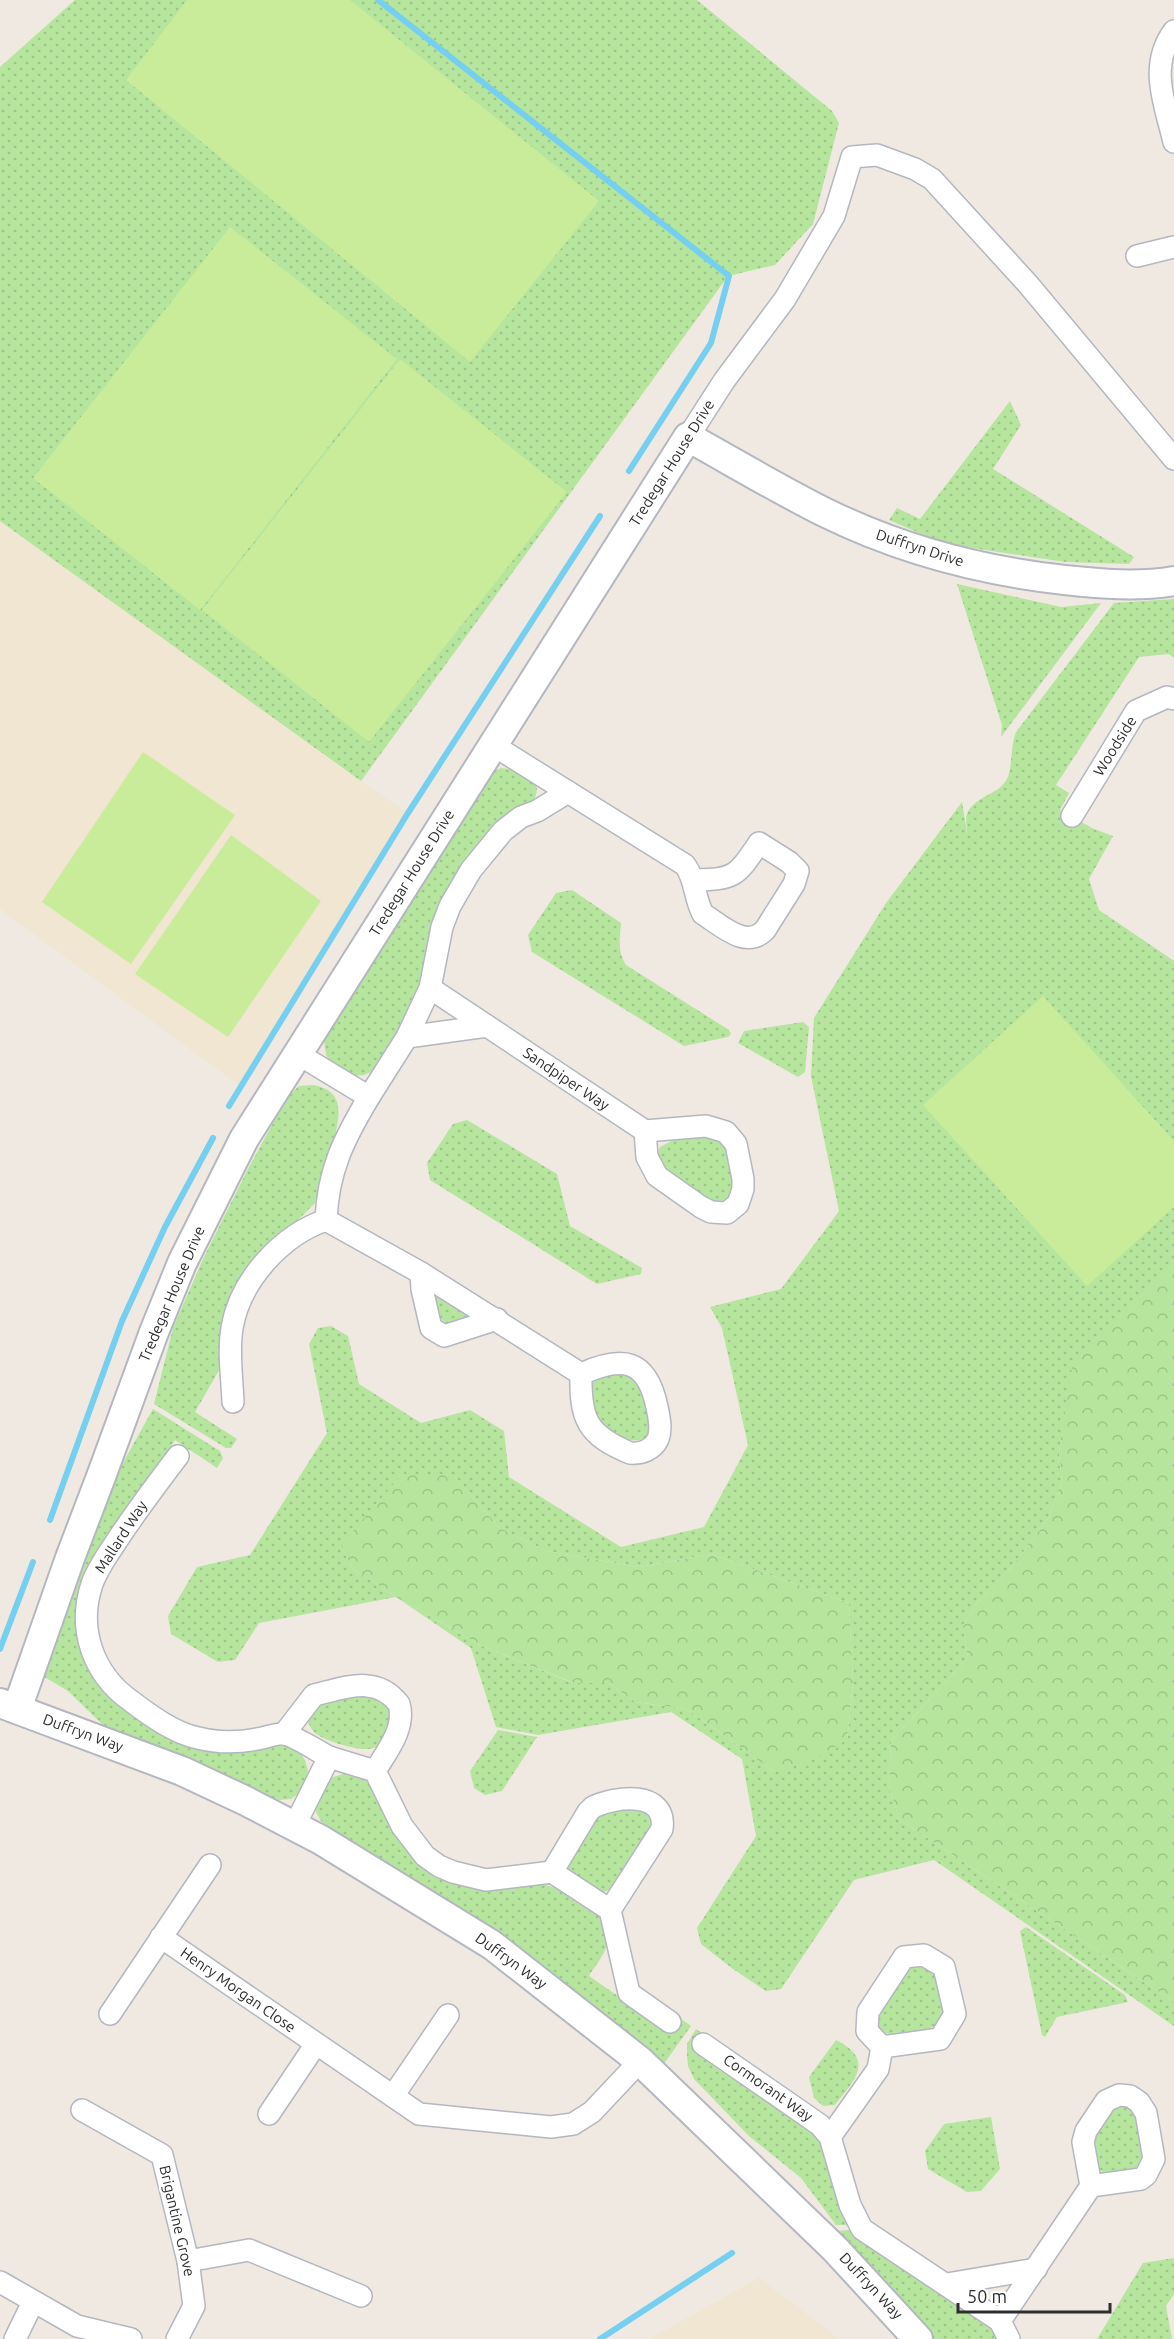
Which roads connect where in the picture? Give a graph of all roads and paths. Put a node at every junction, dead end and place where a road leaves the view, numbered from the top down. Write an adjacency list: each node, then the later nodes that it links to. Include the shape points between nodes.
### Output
1 (1174, 31): 2 (street, via 1160,57 1159,77)
2 (1174, 142)
3 (1174, 247): 4 (street)
4 (1137, 256)
5 (688, 438): 6 (street, Tredegar House Drive, via 785,298 834,216 852,157 877,155 932,179 1027,283); 7 (street, Duffryn Drive, via 826,513 932,554 1031,576 1112,585); 9 (street, Tredegar House Drive)
6 (1174, 459)
7 (1174, 581)
8 (1174, 699): 11 (street, Woodside, via 1167,697 1136,711)
9 (493, 746): 10 (street); 16 (street, Tredegar House Drive)
10 (568, 792): 12 (street, via 677,859); 13 (street, via 503,831 471,870 442,927)
11 (1072, 816)
12 (694, 880): 12 (street, via 703,914 748,939 765,930 798,871 759,843 739,871 724,879)
13 (430, 988): 14 (street, Sandpiper Way); 15 (street)
14 (487, 1026): 15 (street); 18 (street, Sandpiper Way)
15 (407, 1036): 17 (street)
16 (298, 1054): 17 (street); 25 (street, Tredegar House Drive, via 244,1139 182,1263 70,1558)
17 (369, 1097): 19 (street, via 337,1156 328,1186)
18 (645, 1131): 18 (street, via 706,1126 726,1132 736,1144 741,1164 743,1189 738,1204 727,1213 711,1212 657,1176 647,1157)
19 (326, 1220): 20 (street); 23 (street, via 307,1226 273,1252 237,1309 230,1341)
20 (421, 1273): 21 (street); 21 (street, via 431,1329 444,1336)
21 (497, 1319): 22 (street)
22 (581, 1374): 22 (street, via 617,1364 644,1372 651,1383 660,1423 658,1439 652,1447 630,1452 591,1429 585,1416)
23 (233, 1402)
24 (178, 1456): 26 (street, Mallard Way, via 139,1507 92,1583 86,1616 92,1652 107,1678 127,1698 167,1726 195,1738 237,1742)
25 (8, 1706): 29 (street, Duffryn Way, via 182,1771)
26 (284, 1734): 27 (street); 28 (street, via 314,1695 362,1684 378,1688 399,1704 402,1718)
27 (329, 1757): 28 (street); 29 (street)
28 (375, 1771): 31 (street, via 414,1844 439,1866 486,1880)
29 (295, 1825): 40 (street, Duffryn Way, via 492,1945)
30 (210, 1865): 33 (street)
31 (552, 1872): 32 (street); 32 (street, via 593,1807 634,1799 659,1807 662,1829)
32 (610, 1910): 36 (street, via 629,1993)
33 (161, 1937): 34 (street); 37 (street, Henry Morgan Close)
34 (110, 2013)
35 (448, 2016): 41 (street)
36 (670, 2022)
37 (316, 2044): 41 (street, Henry Morgan Close); 43 (street)
38 (703, 2044): 44 (street, Cormorant Way, via 820,2125)
39 (882, 2047): 39 (street, via 867,2031 867,2012 904,1957 924,1955 944,1967 955,2014 940,2039); 44 (street, via 878,2069)
40 (640, 2061): 41 (street, Henry Morgan Close, via 592,2112 573,2124 550,2127 419,2114); 56 (street, Duffryn Way, via 835,2249)
41 (393, 2096)
42 (82, 2110): 46 (street, Brigantine Grove, via 162,2155)
43 (269, 2114)
44 (830, 2137): 49 (street, via 850,2205 862,2229)
45 (1091, 2186): 45 (street, via 1083,2142 1086,2131 1106,2101 1119,2095 1130,2096 1146,2113 1154,2153 1152,2166 1141,2179); 47 (street)
46 (188, 2261): 50 (street, via 249,2250); 55 (street, Brigantine Grove, via 194,2306)
47 (1036, 2269): 49 (street); 52 (street)
48 (0, 2282): 51 (street)
49 (946, 2284): 52 (street)
50 (361, 2296)
51 (33, 2302): 53 (street); 54 (street, via 77,2326)
52 (1004, 2330)
53 (15, 2339)
54 (130, 2339)
55 (177, 2339)
56 (918, 2339)

